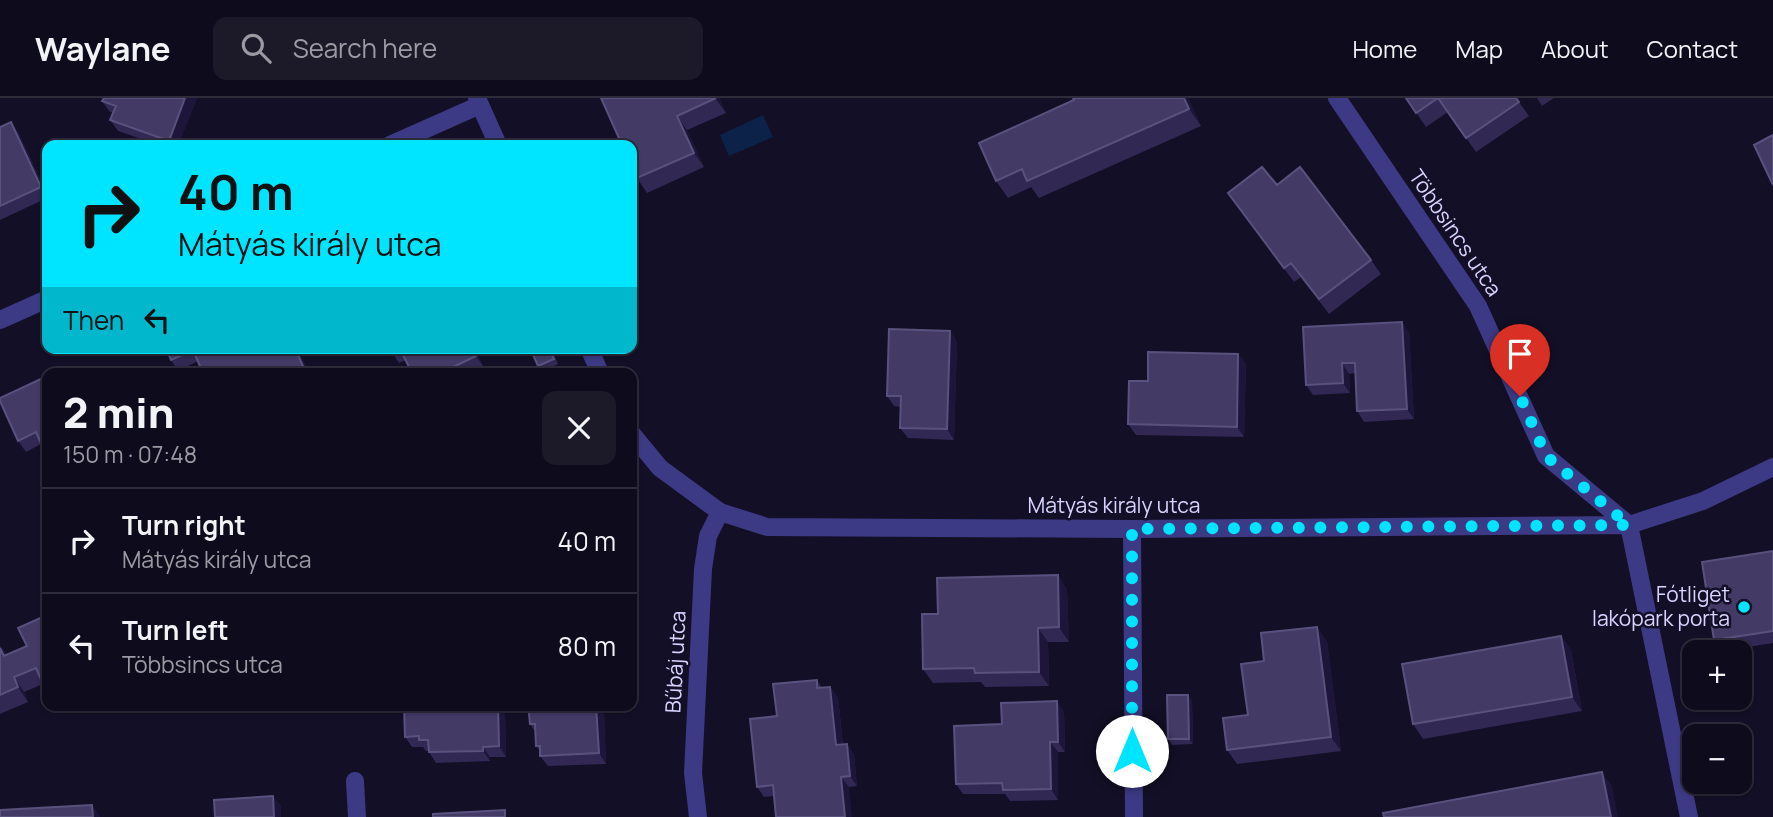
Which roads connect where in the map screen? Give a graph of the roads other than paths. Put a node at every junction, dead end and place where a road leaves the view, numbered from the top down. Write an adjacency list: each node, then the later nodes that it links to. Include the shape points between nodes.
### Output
1 (1337, 98): 10 (street, Többsincs utca, via 1478,306 1546,456)
2 (478, 101): 3 (street); 4 (street)
3 (400, 140)
4 (496, 140)
5 (42, 301): 6 (street)
6 (0, 320)
7 (637, 440): 9 (street, Mátyás király utca, via 660,468)
8 (1773, 467): 10 (street, Mátyás király utca, via 1703,501)
9 (720, 512): 11 (street, Mátyás király utca, via 767,527); 14 (street, Bűbáj utca, via 708,536 703,569 693,773)
10 (1629, 525): 11 (street, Mátyás király utca); 16 (street)
11 (1132, 529): 15 (street)
12 (355, 781): 13 (street)
13 (357, 817)
14 (698, 817)
15 (1133, 817)
16 (1689, 817)

